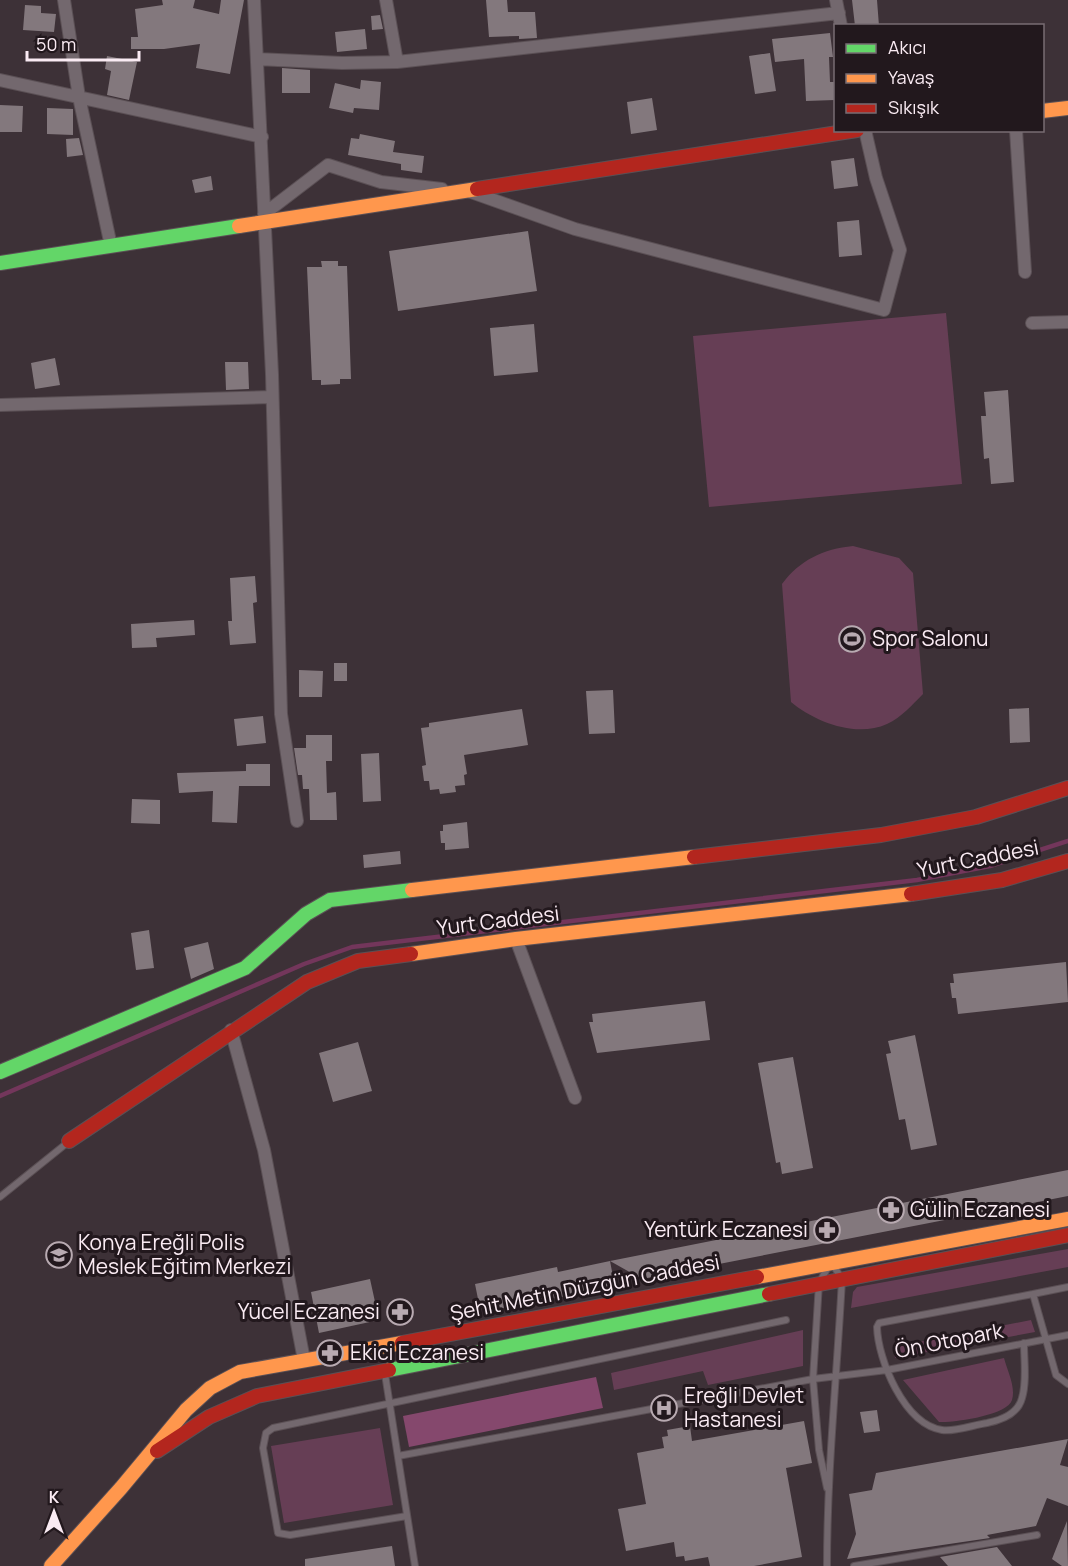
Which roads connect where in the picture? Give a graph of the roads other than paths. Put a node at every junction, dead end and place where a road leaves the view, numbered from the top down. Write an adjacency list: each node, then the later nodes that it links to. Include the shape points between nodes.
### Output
1 (64, 0): 9 (street)
2 (254, 0): 6 (street)
3 (386, 0): 7 (street)
4 (837, 6): 5 (street); 7 (street)
5 (841, 24)
6 (257, 59): 7 (street); 15 (street)
7 (397, 62)
8 (0, 80): 9 (street)
9 (79, 97): 15 (street); 18 (street)
10 (1068, 108): 11 (street)
11 (1044, 111)
12 (844, 132): 16 (street)
13 (865, 132): 16 (street, via 900,250 884,310 575,229)
14 (1016, 132): 20 (street)
15 (262, 137): 17 (street)
16 (462, 192): 17 (street); 17 (street, via 381,182 328,165)
17 (265, 218): 18 (street); 23 (street)
18 (111, 246): 19 (street)
19 (0, 263)
20 (1025, 272)
21 (1068, 322): 22 (street)
22 (1032, 324)
23 (272, 397): 24 (street); 26 (street, via 281,714)
24 (0, 405)
25 (1068, 788): 30 (street, Yurt Caddesi, via 976,817 881,835 330,900 300,917 244,968)
26 (297, 821)
27 (1068, 861): 28 (street, Yurt Caddesi, via 949,890)
28 (516, 939): 29 (street, Yurt Caddesi, via 343,966 307,982); 31 (street)
29 (231, 1030): 32 (street, Yurt Caddesi); 45 (street, via 264,1150)
30 (0, 1072)
31 (575, 1098)
32 (69, 1142): 33 (lane, Yurt Caddesi)
33 (0, 1197)
34 (1068, 1219): 36 (street, Şehit Metin Düzgün Caddesi)
35 (1068, 1235): 37 (street, Şehit Metin Düzgün Caddesi)
36 (831, 1262): 37 (lane); 38 (lane); 45 (street, Şehit Metin Düzgün Caddesi, via 611,1306)
37 (842, 1279): 38 (street, Şehit Metin Düzgün Caddesi); 48 (lane)
38 (819, 1283): 47 (street, Şehit Metin Düzgün Caddesi); 49 (lane)
39 (1068, 1287): 40 (lane)
40 (1033, 1294): 43 (lane); 46 (lane, via 879,1323)
41 (786, 1320): 51 (lane)
42 (1068, 1335): 43 (lane, Ön Otopark)
43 (1046, 1339): 44 (lane, Ön Otopark); 50 (lane, via 1056,1375)
44 (1024, 1343): 46 (lane, Ön Otopark); 46 (lane, via 1022,1398 1014,1412 997,1421 946,1430 932,1427 904,1402)
45 (304, 1360): 53 (street, Şehit Metin Düzgün Caddesi, via 240,1372 218,1381 187,1405)
46 (887, 1370): 48 (lane, Ön Otopark)
47 (384, 1371): 51 (lane); 53 (street, Şehit Metin Düzgün Caddesi, via 257,1396 209,1418)
48 (837, 1376): 49 (lane, Ön Otopark); 54 (lane)
49 (813, 1379): 52 (lane, Ön Otopark); 54 (lane, via 816,1428)
50 (1068, 1384)
51 (390, 1404): 52 (lane); 55 (lane, via 273,1428 266,1433 263,1448 278,1533 290,1535)
52 (398, 1456): 55 (lane)
53 (144, 1461): 57 (street, Şehit Metin Düzgün Caddesi)
54 (827, 1488): 59 (lane)
55 (407, 1516): 58 (lane)
56 (1038, 1535): 60 (lane)
57 (51, 1566)
58 (415, 1566)
59 (827, 1566)
60 (854, 1566)

